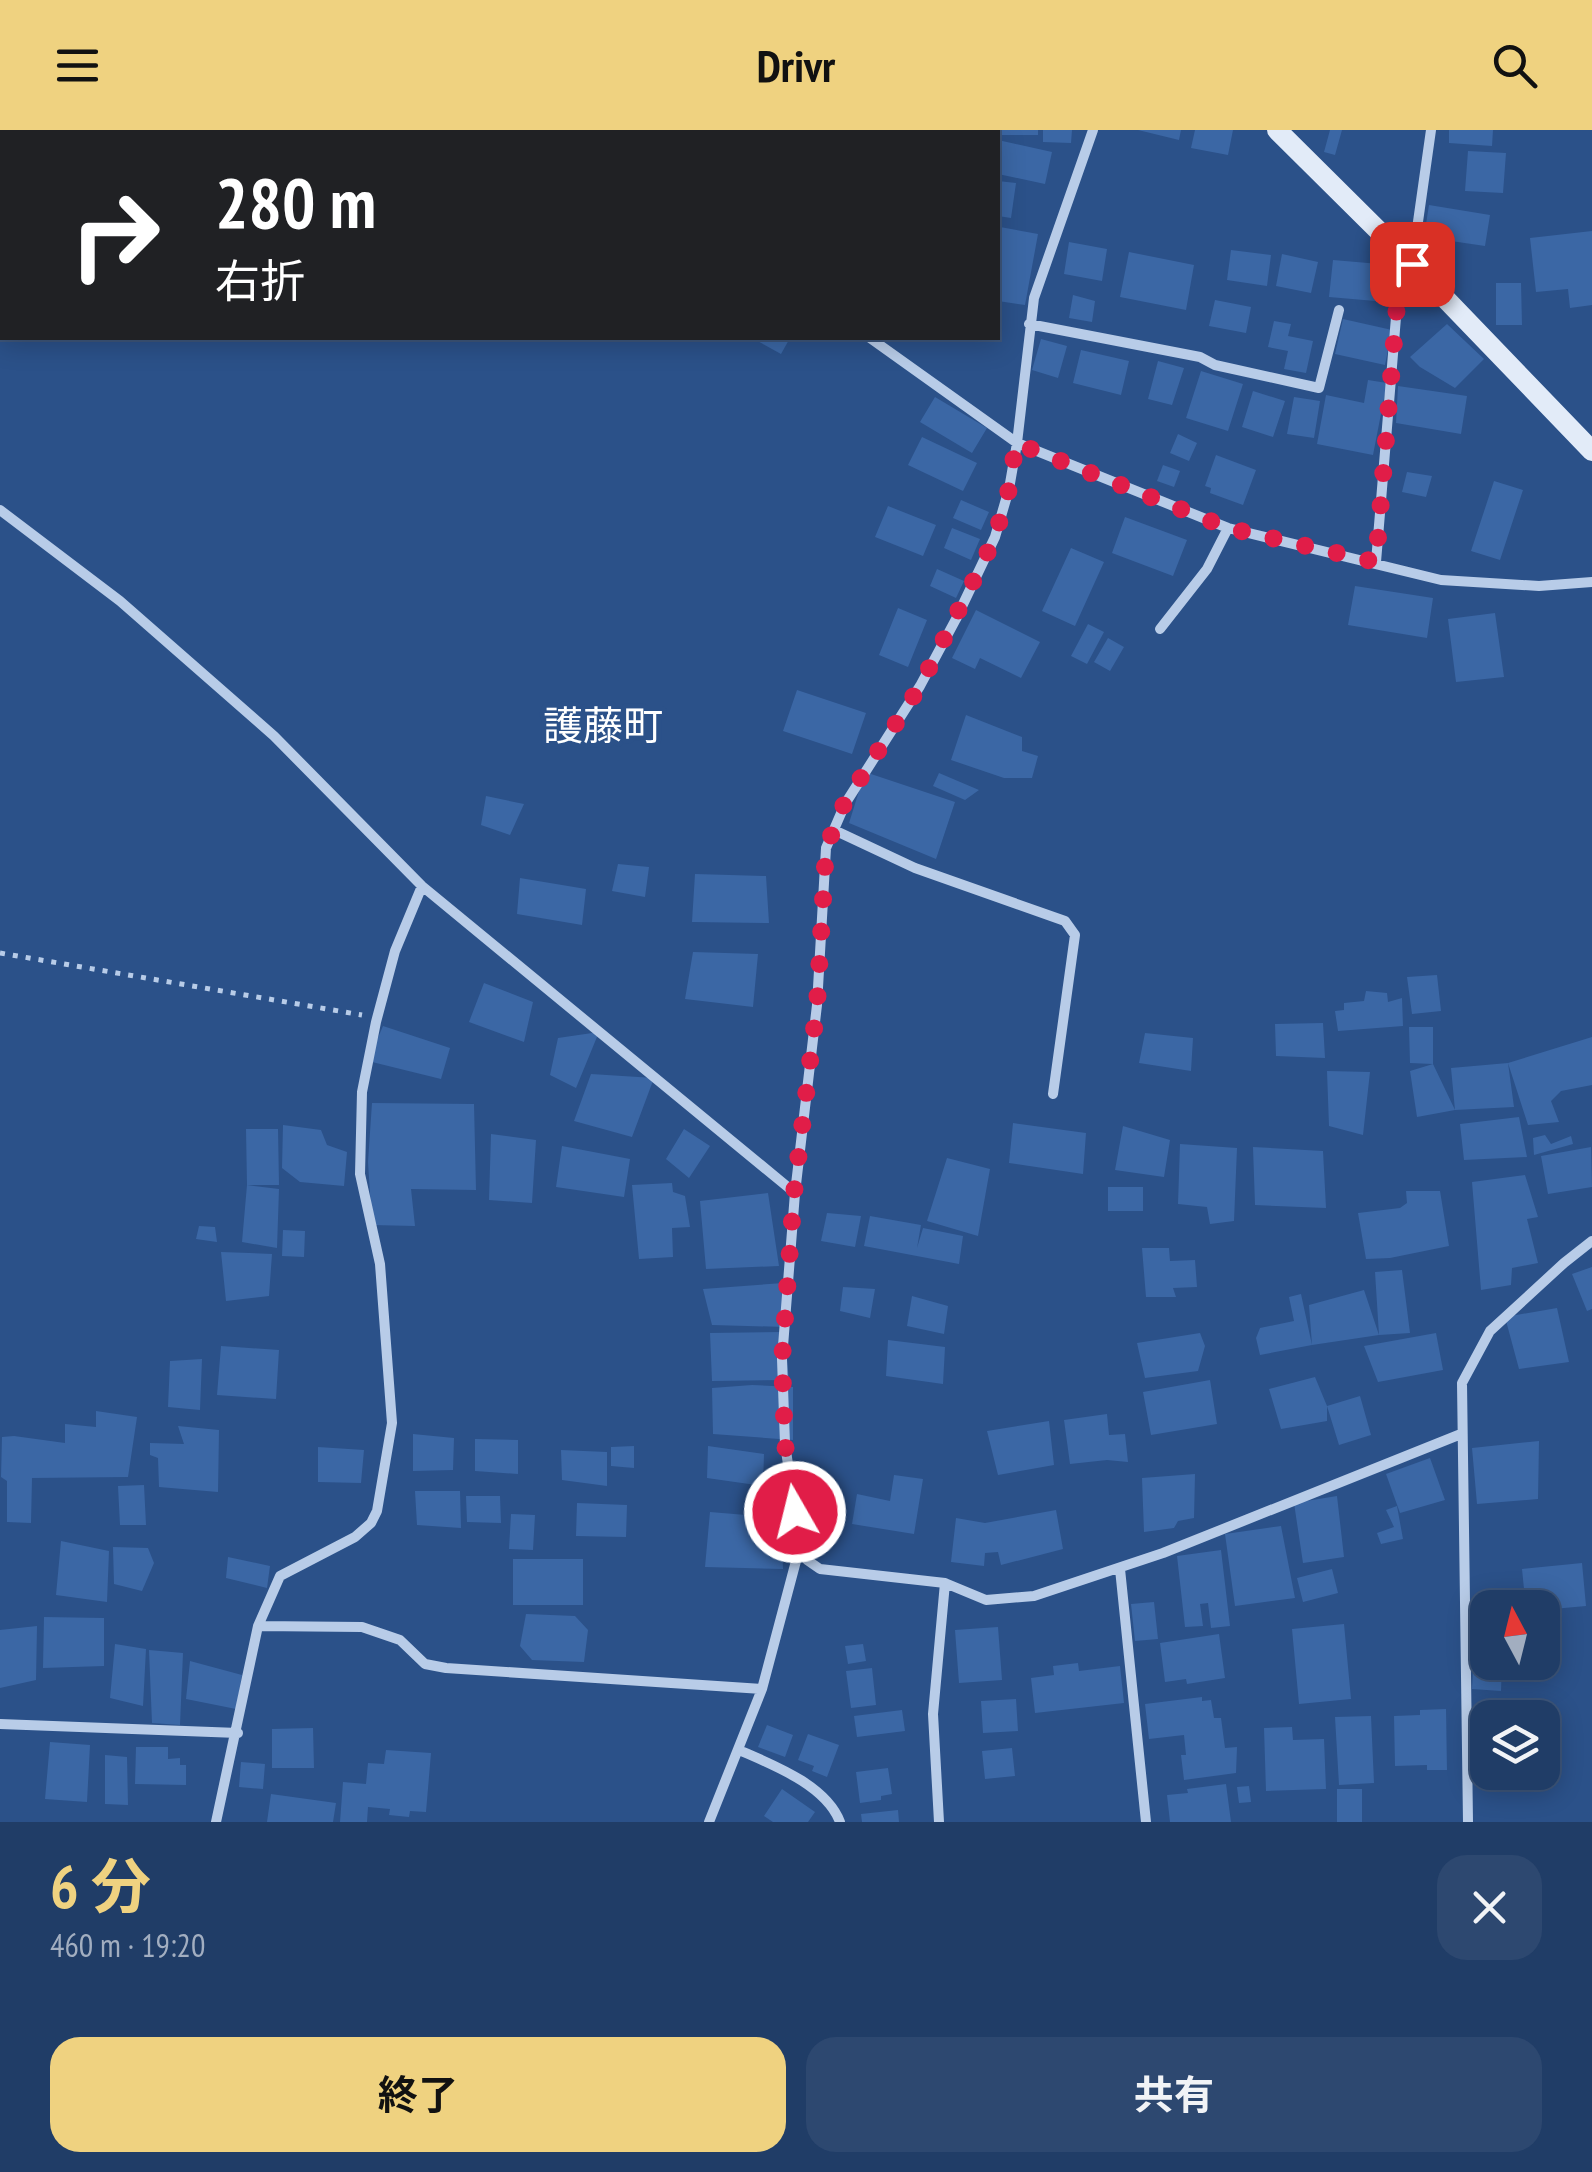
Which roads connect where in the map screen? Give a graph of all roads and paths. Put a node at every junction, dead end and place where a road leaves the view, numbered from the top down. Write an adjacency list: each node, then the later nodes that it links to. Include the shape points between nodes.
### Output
1 (1093, 130): 6 (street)
2 (1277, 130): 4 (main road)
3 (1431, 130): 4 (street)
4 (1412, 264): 9 (main road); 12 (street, via 1397,305)
5 (1339, 310): 6 (street, via 1319,388)
6 (1029, 324): 8 (street)
7 (873, 340): 8 (street)
8 (1016, 443): 11 (street); 15 (street, via 995,537 920,686)
9 (1592, 451)
10 (0, 510): 16 (street, via 120,601 260,723)
11 (1228, 528): 12 (street); 14 (street, via 1207,569)
12 (1376, 562): 13 (street, via 1441,580)
13 (1592, 582)
14 (1160, 628)
15 (834, 830): 19 (street, via 1073,928); 20 (street, via 826,848 817,1005)
16 (422, 886): 18 (street); 20 (street)
17 (0, 952): 18 (path)
18 (376, 1022): 26 (street, via 362,1092 360,1174 380,1264 392,1423 377,1511 355,1537 280,1576)
19 (1053, 1094)
20 (794, 1193): 23 (street, via 782,1360 785,1444)
21 (1592, 1241): 22 (street, via 1490,1331 1462,1383)
22 (1461, 1434): 24 (street); 30 (street)
23 (800, 1545): 25 (street, via 820,1570); 27 (street)
24 (1120, 1569): 25 (street, via 1010,1600 986,1600); 36 (street)
25 (945, 1582): 35 (street, via 933,1714)
26 (258, 1626): 27 (street, via 362,1628 400,1640 426,1664 446,1668); 29 (street)
27 (762, 1689): 31 (street)
28 (0, 1724): 29 (street)
29 (238, 1733): 32 (street)
30 (1468, 1740): 37 (street)
31 (739, 1750): 33 (street); 34 (street, via 812,1789)
32 (216, 1822)
33 (709, 1822)
34 (840, 1822)
35 (938, 1822)
36 (1146, 1822)
37 (1468, 1822)

